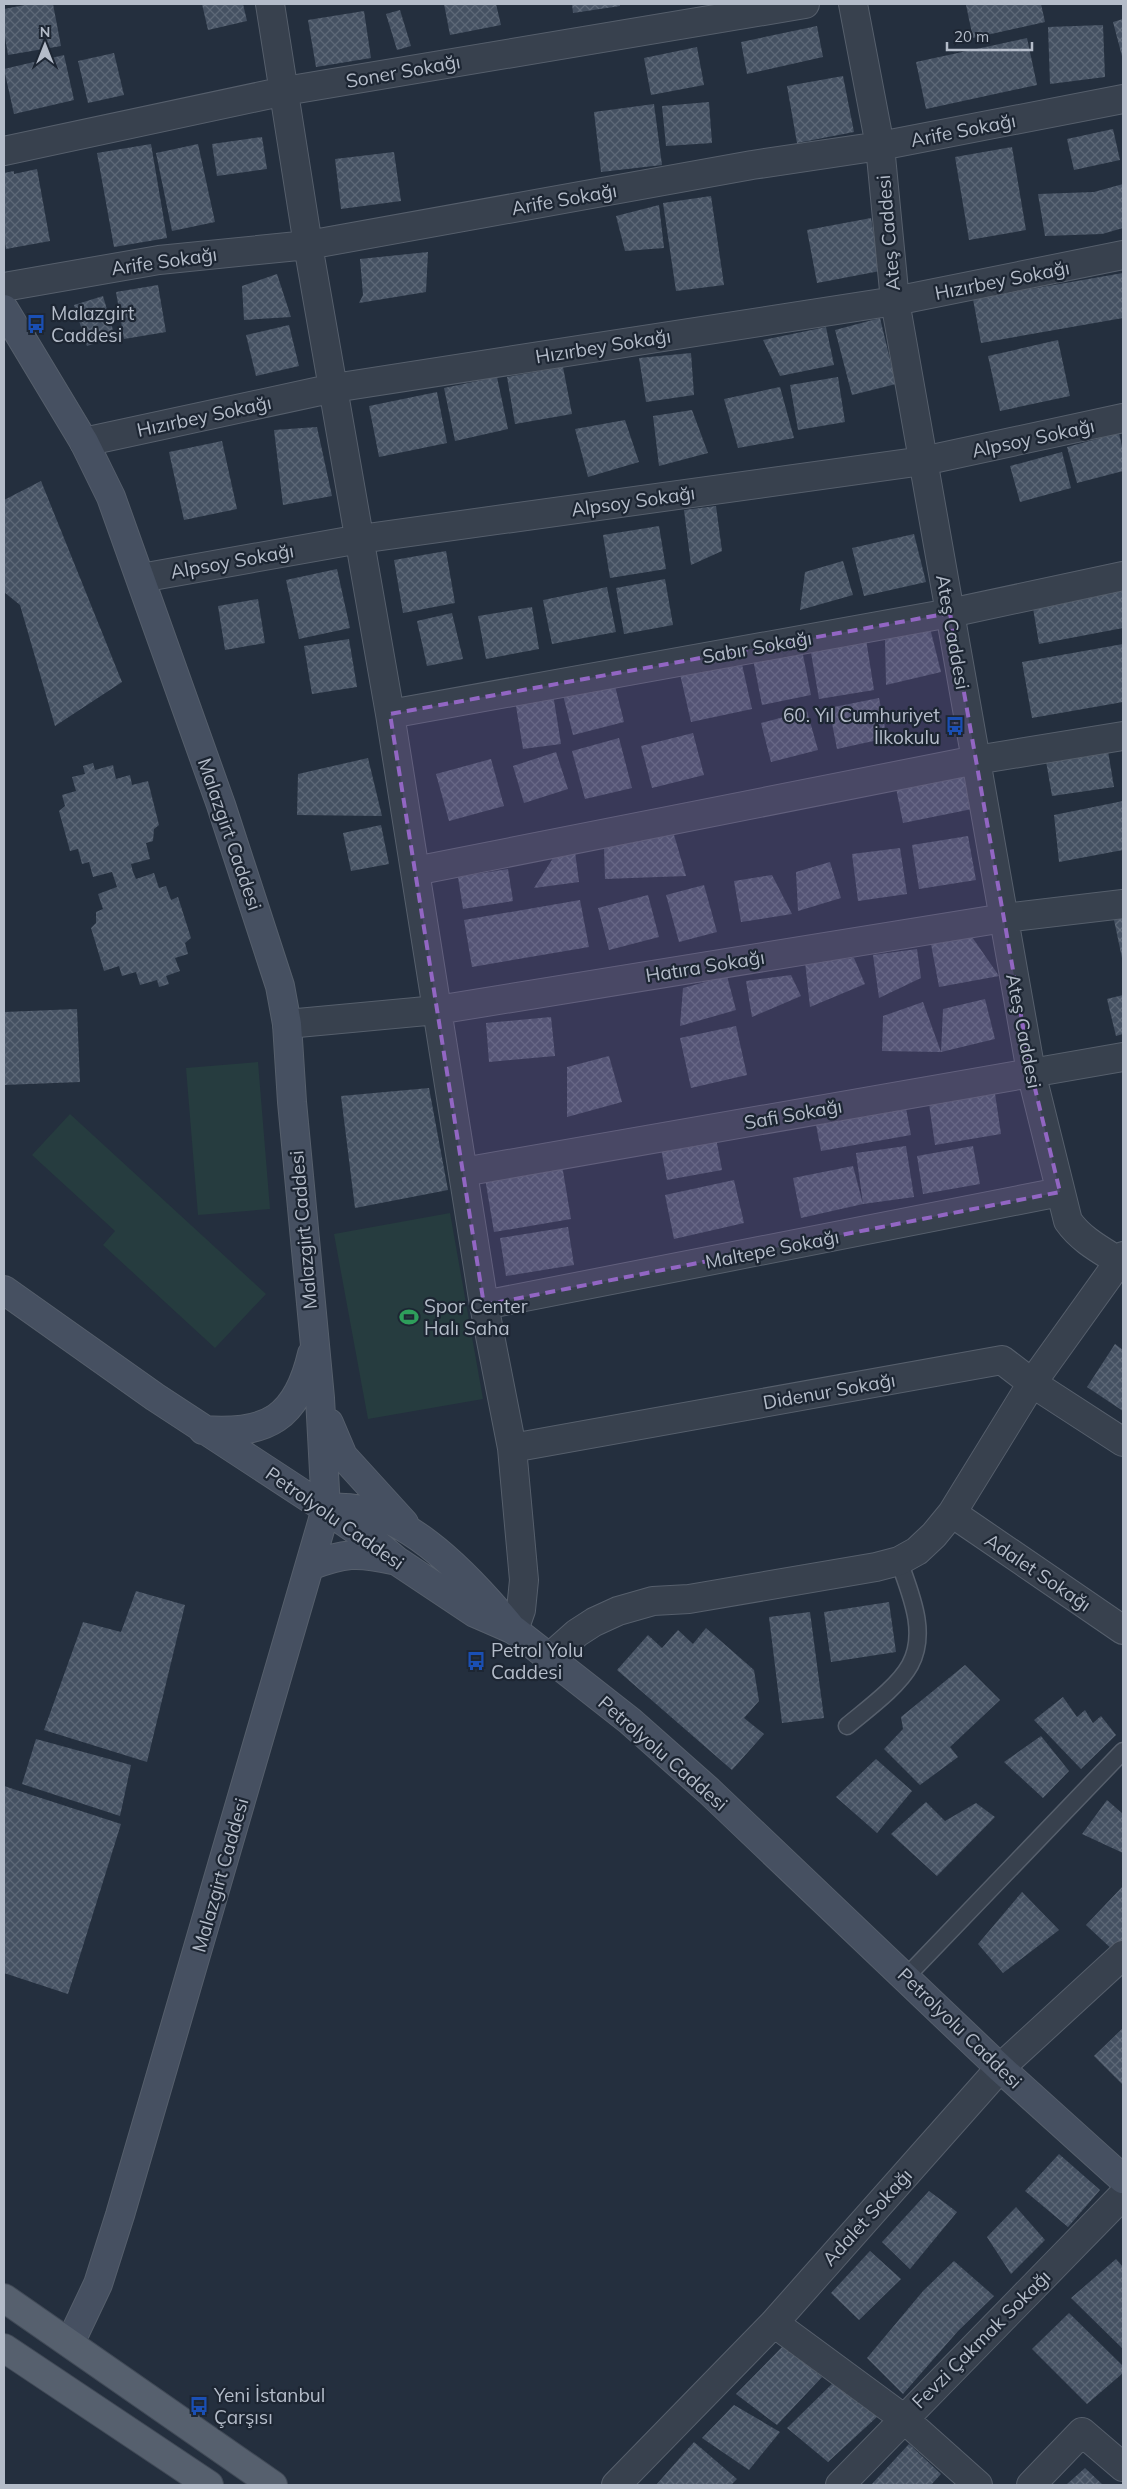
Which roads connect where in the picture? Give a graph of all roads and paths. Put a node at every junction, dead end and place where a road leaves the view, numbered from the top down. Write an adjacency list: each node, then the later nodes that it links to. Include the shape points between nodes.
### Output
1 (270, 4): 4 (street)
2 (805, 4): 4 (street, Soner Sokağı)
3 (853, 4): 6 (street, Ateş Caddesi)
4 (285, 91): 7 (street, Soner Sokağı); 8 (street)
5 (1123, 99): 6 (street, Arife Sokağı)
6 (880, 146): 8 (street, Arife Sokağı, via 752,165); 11 (street, Ateş Caddesi)
7 (4, 151)
8 (308, 245): 10 (street, Arife Sokağı, via 159,260); 13 (street)
9 (1123, 255): 11 (street, Hızırbey Sokağı)
10 (4, 287)
11 (895, 302): 13 (street, Hızırbey Sokağı); 16 (street, Ateş Caddesi)
12 (4, 309): 15 (main road, Malazgirt Caddesi)
13 (334, 388): 15 (street, Hızırbey Sokağı); 17 (street)
14 (1123, 418): 16 (street, Alpsoy Sokağı)
15 (84, 442): 19 (main road, Malazgirt Caddesi, via 112,497)
16 (923, 461): 17 (street, Alpsoy Sokağı); 20 (street, Ateş Caddesi)
17 (360, 539): 19 (street, Alpsoy Sokağı); 21 (street)
18 (1123, 576): 20 (street, Sabır Sokağı)
19 (141, 578): 28 (main road, Malazgirt Caddesi, via 270,953)
20 (950, 613): 21 (street, Sabır Sokağı); 23 (street, Ateş Caddesi)
21 (390, 714): 24 (street)
22 (1123, 736): 23 (street)
23 (976, 760): 24 (street); 26 (street, Ateş Caddesi)
24 (415, 870): 27 (street)
25 (1123, 904): 26 (street, Hatıra Sokağı)
26 (1004, 918): 27 (street, Hatıra Sokağı); 30 (street, Ateş Caddesi)
27 (437, 1010): 28 (street, Hatıra Sokağı); 31 (street)
28 (287, 1024): 36 (main road, Malazgirt Caddesi)
29 (1123, 1057): 30 (street, Safi Sokağı)
30 (1031, 1072): 31 (street, Safi Sokağı); 32 (street, Ateş Caddesi)
31 (463, 1172): 35 (street)
32 (1060, 1192): 33 (street, Ateş Caddesi, via 1068,1221 1076,1232); 35 (street, Maltepe Sokağı)
33 (1122, 1261): 37 (street)
34 (7, 1299): 39 (main road, Petrolyolu Caddesi)
35 (484, 1305): 41 (street)
36 (314, 1345): 38 (main road, Malazgirt Caddesi); 39 (main road, via 302,1385 292,1404 281,1415 262,1426 241,1431)
37 (1032, 1383): 40 (street, Didenur Sokağı); 41 (street, Didenur Sokağı, via 1002,1360); 43 (street)
38 (320, 1398): 42 (main road, Malazgirt Caddesi); 44 (main road, Malazgirt Caddesi, via 343,1456)
39 (203, 1430): 42 (main road, Petrolyolu Caddesi)
40 (1123, 1442)
41 (512, 1448): 48 (street, via 524,1580 522,1610)
42 (326, 1510): 44 (main road, via 353,1508 378,1514); 45 (main road, Petrolyolu Caddesi); 47 (main road, Malazgirt Caddesi)
43 (952, 1513): 46 (street, via 917,1551); 49 (street, Adalet Sokağı)
44 (409, 1529): 48 (main road, via 479,1589)
45 (397, 1561): 47 (main road, via 365,1554 333,1557); 48 (main road, Petrolyolu Caddesi, via 475,1613)
46 (898, 1562): 50 (street, via 618,1611 577,1633); 51 (lane, via 915,1612 915,1649 910,1665 901,1677)
47 (310, 1566): 60 (main road, Malazgirt Caddesi, via 120,2215 98,2284)
48 (514, 1630): 50 (main road, Petrolyolu Caddesi)
49 (1123, 1630)
50 (550, 1657): 54 (main road, Petrolyolu Caddesi, via 630,1721 709,1791)
51 (847, 1726)
52 (1123, 1751): 54 (lane)
53 (1123, 1955): 55 (street, Adalet Sokağı)
54 (906, 1977): 55 (main road, Petrolyolu Caddesi)
55 (1000, 2068): 56 (main road, Petrolyolu Caddesi); 59 (street, Adalet Sokağı)
56 (1123, 2179)
57 (1123, 2195): 63 (street, Fevzi Çakmak Sokağı)
58 (4, 2298): 60 (main road)
59 (774, 2323): 63 (street); 67 (street, Adalet Sokağı)
60 (70, 2343): 62 (main road); 66 (main road)
61 (4, 2348): 62 (main road)
62 (52, 2378): 65 (main road)
63 (903, 2418): 68 (street, Fevzi Çakmak Sokağı); 69 (street)
64 (1123, 2467): 70 (street, via 1082,2432)
65 (209, 2485)
66 (273, 2485)
67 (616, 2485)
68 (840, 2485)
69 (978, 2485)
70 (1031, 2485)

